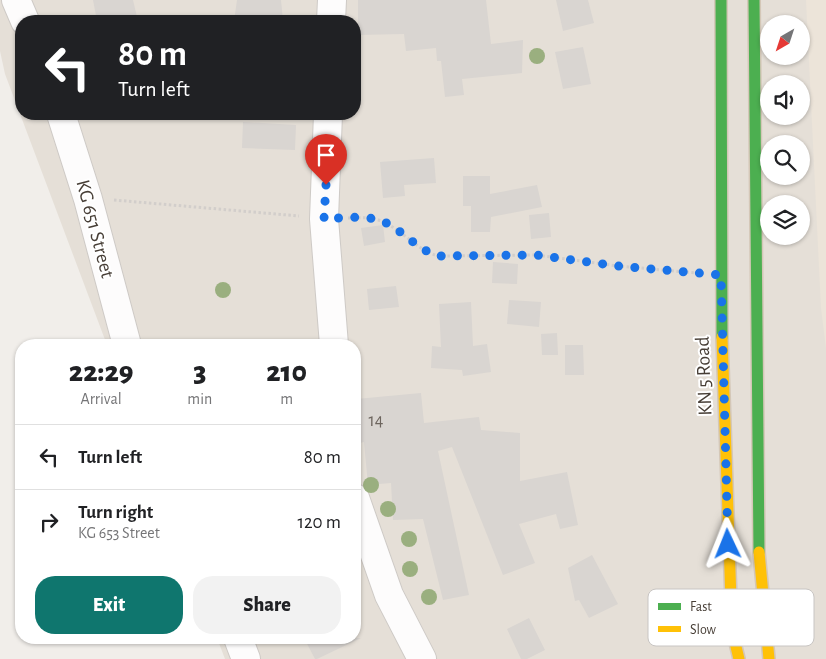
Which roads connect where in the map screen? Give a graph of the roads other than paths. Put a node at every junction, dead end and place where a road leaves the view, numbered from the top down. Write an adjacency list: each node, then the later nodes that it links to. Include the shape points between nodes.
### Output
1 (16, 0): 5 (street)
2 (332, 0): 6 (street)
3 (722, 0): 12 (main road, KN 5 Road, via 721,275)
4 (754, 0): 13 (main road, via 758,544)
5 (22, 15)
6 (331, 15)
7 (63, 120): 9 (street, KG 651 Street, via 88,198)
8 (328, 120): 10 (street, via 324,219)
9 (125, 339)
10 (334, 339)
11 (361, 515): 18 (street, via 389,595)
12 (730, 589)
13 (762, 589)
14 (240, 644): 17 (street)
15 (736, 646): 19 (main road, KN 5 Road)
16 (768, 646): 20 (main road)
17 (246, 659)
18 (422, 659)
19 (739, 659)
20 (769, 659)

